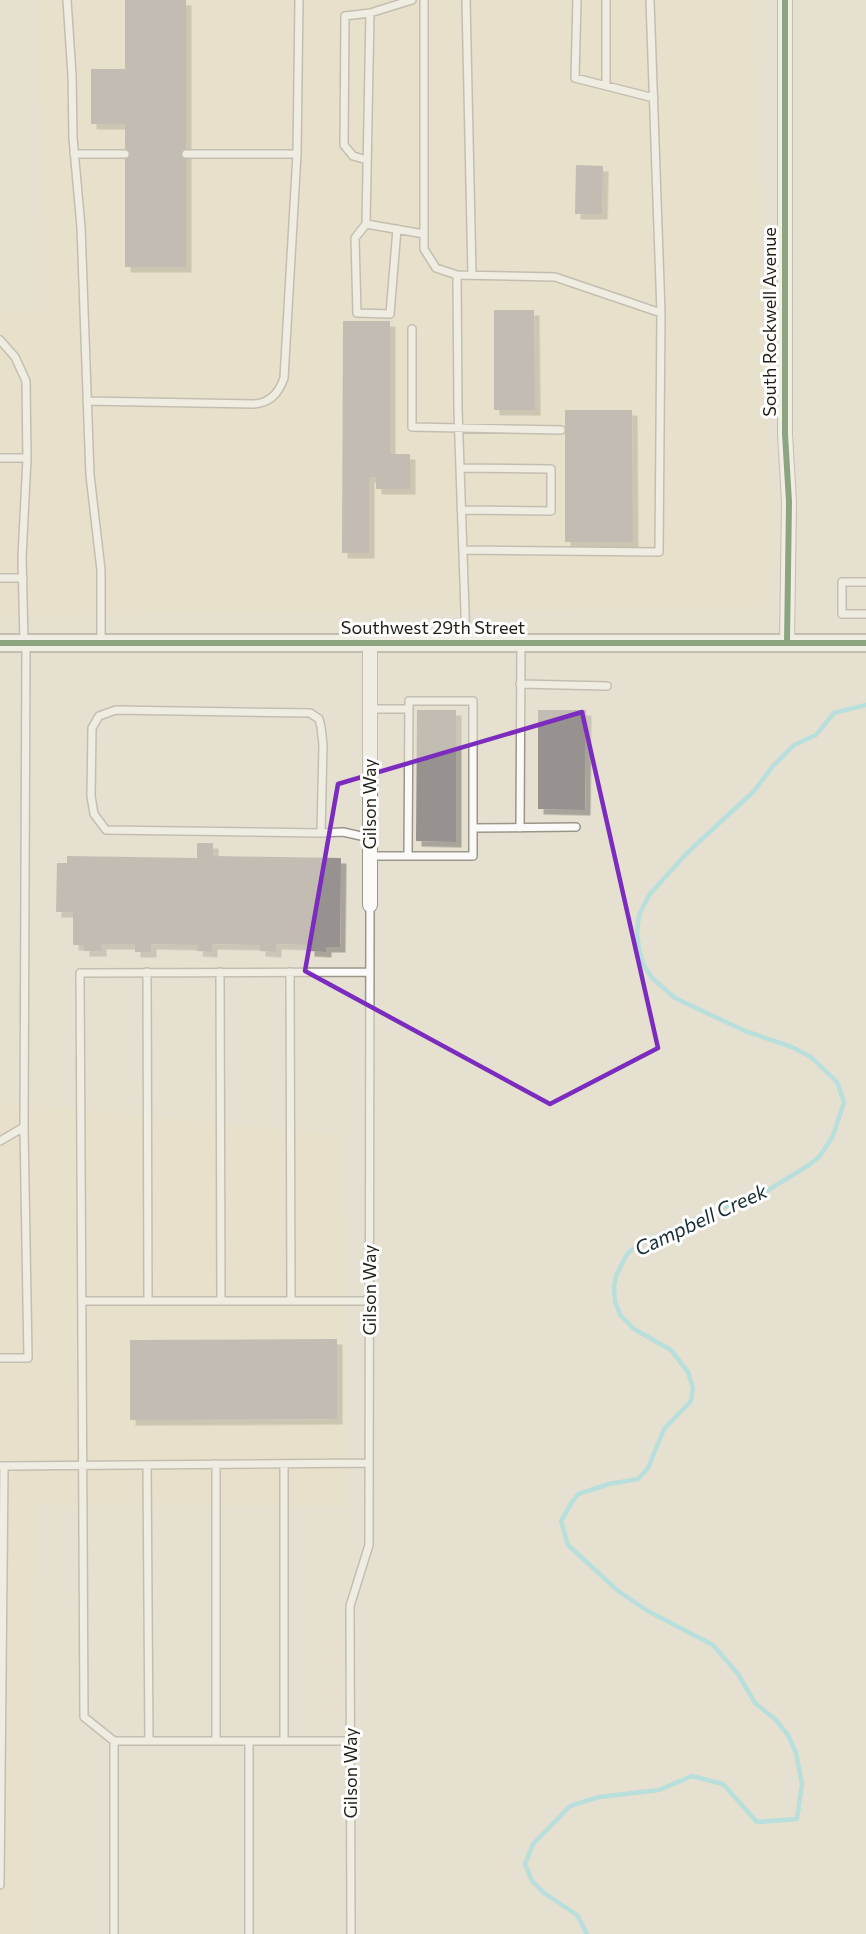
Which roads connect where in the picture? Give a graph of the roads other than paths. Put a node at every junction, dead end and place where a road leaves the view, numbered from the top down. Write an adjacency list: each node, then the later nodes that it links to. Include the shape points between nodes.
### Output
1 (66, 0): 13 (lane)
2 (299, 0): 16 (lane)
3 (412, 0): 10 (lane)
4 (424, 0): 20 (lane)
5 (466, 0): 22 (lane)
6 (577, 0): 11 (lane, via 575,78)
7 (606, 0): 11 (lane)
8 (650, 0): 12 (lane)
9 (785, 0): 44 (street, South Rockwell Avenue)
10 (370, 13): 17 (lane); 17 (lane, via 345,16 344,145 353,156)
11 (606, 86): 12 (lane)
12 (654, 98): 23 (lane)
13 (74, 154): 14 (lane); 26 (lane, via 81,227)
14 (125, 154)
15 (186, 154): 16 (lane)
16 (297, 154): 26 (lane, via 281,388 261,404)
17 (367, 160): 18 (lane)
18 (366, 224): 19 (lane); 19 (lane, via 355,238 357,313 390,314)
19 (397, 229): 20 (lane)
20 (424, 234): 21 (lane, via 424,249 436,267)
21 (457, 275): 22 (lane); 27 (lane)
22 (472, 275): 23 (lane, via 555,277)
23 (661, 313): 33 (lane, via 659,552)
24 (412, 329): 27 (lane, via 412,427)
25 (0, 340): 30 (lane, via 15,357 26,381)
26 (87, 401): 40 (lane, via 90,475 101,570)
27 (458, 428): 28 (lane); 31 (lane)
28 (561, 430)
29 (0, 458): 30 (lane)
30 (27, 458): 35 (lane)
31 (460, 468): 32 (lane); 32 (lane, via 551,469 551,511)
32 (461, 510): 33 (lane)
33 (463, 550): 42 (lane)
34 (0, 578): 35 (lane)
35 (23, 578): 39 (lane)
36 (866, 582): 37 (lane, via 842,582 842,614)
37 (866, 614)
38 (0, 643): 39 (street, Southwest 29th Street)
39 (25, 643): 40 (street, Southwest 29th Street); 62 (lane)
40 (101, 643): 41 (street, Southwest 29th Street)
41 (370, 643): 42 (street, Southwest 29th Street); 48 (street, Gilson Way)
42 (466, 643): 43 (street, Southwest 29th Street)
43 (520, 643): 44 (street, Southwest 29th Street); 46 (lane)
44 (787, 643): 45 (street, Southwest 29th Street)
45 (866, 643)
46 (520, 684): 47 (lane); 52 (lane)
47 (606, 686)
48 (370, 709): 49 (lane); 54 (street, Gilson Way)
49 (409, 709): 51 (lane, via 409,701 473,702); 56 (lane)
50 (576, 827): 52 (lane)
51 (473, 828): 52 (lane); 56 (lane, via 473,856)
52 (520, 828)
53 (321, 833): 53 (lane, via 106,830 94,814 93,728 99,716 116,710 310,712 319,720 323,745); 54 (lane, via 343,832)
54 (370, 838): 55 (street, Gilson Way)
55 (370, 856): 56 (lane); 57 (street, Gilson Way)
56 (408, 856)
57 (370, 905): 61 (lane, Gilson Way)
58 (147, 972): 59 (lane); 64 (lane); 68 (lane, via 80,973)
59 (220, 972): 60 (lane); 65 (lane)
60 (290, 972): 61 (lane); 66 (lane)
61 (370, 972): 67 (lane, Gilson Way)
62 (24, 1127): 63 (lane); 69 (lane, via 28,1358)
63 (0, 1141)
64 (148, 1301): 65 (lane); 68 (lane)
65 (222, 1301): 66 (lane)
66 (291, 1301): 67 (lane)
67 (369, 1301): 70 (lane, Gilson Way)
68 (82, 1302): 73 (lane)
69 (0, 1358)
70 (369, 1463): 72 (lane); 81 (lane, Gilson Way, via 369,1545 350,1606)
71 (216, 1464): 72 (lane); 74 (lane); 78 (lane)
72 (284, 1464): 80 (lane)
73 (83, 1465): 74 (lane); 75 (lane); 76 (lane, via 84,1717)
74 (147, 1465): 77 (lane)
75 (2, 1466): 82 (lane)
76 (114, 1741): 77 (lane); 83 (lane)
77 (149, 1741): 78 (lane)
78 (216, 1741): 79 (lane)
79 (249, 1741): 80 (lane); 84 (lane)
80 (284, 1741): 81 (lane)
81 (350, 1741): 85 (lane, Gilson Way)
82 (0, 1885)
83 (114, 1934)
84 (249, 1934)
85 (351, 1934)

